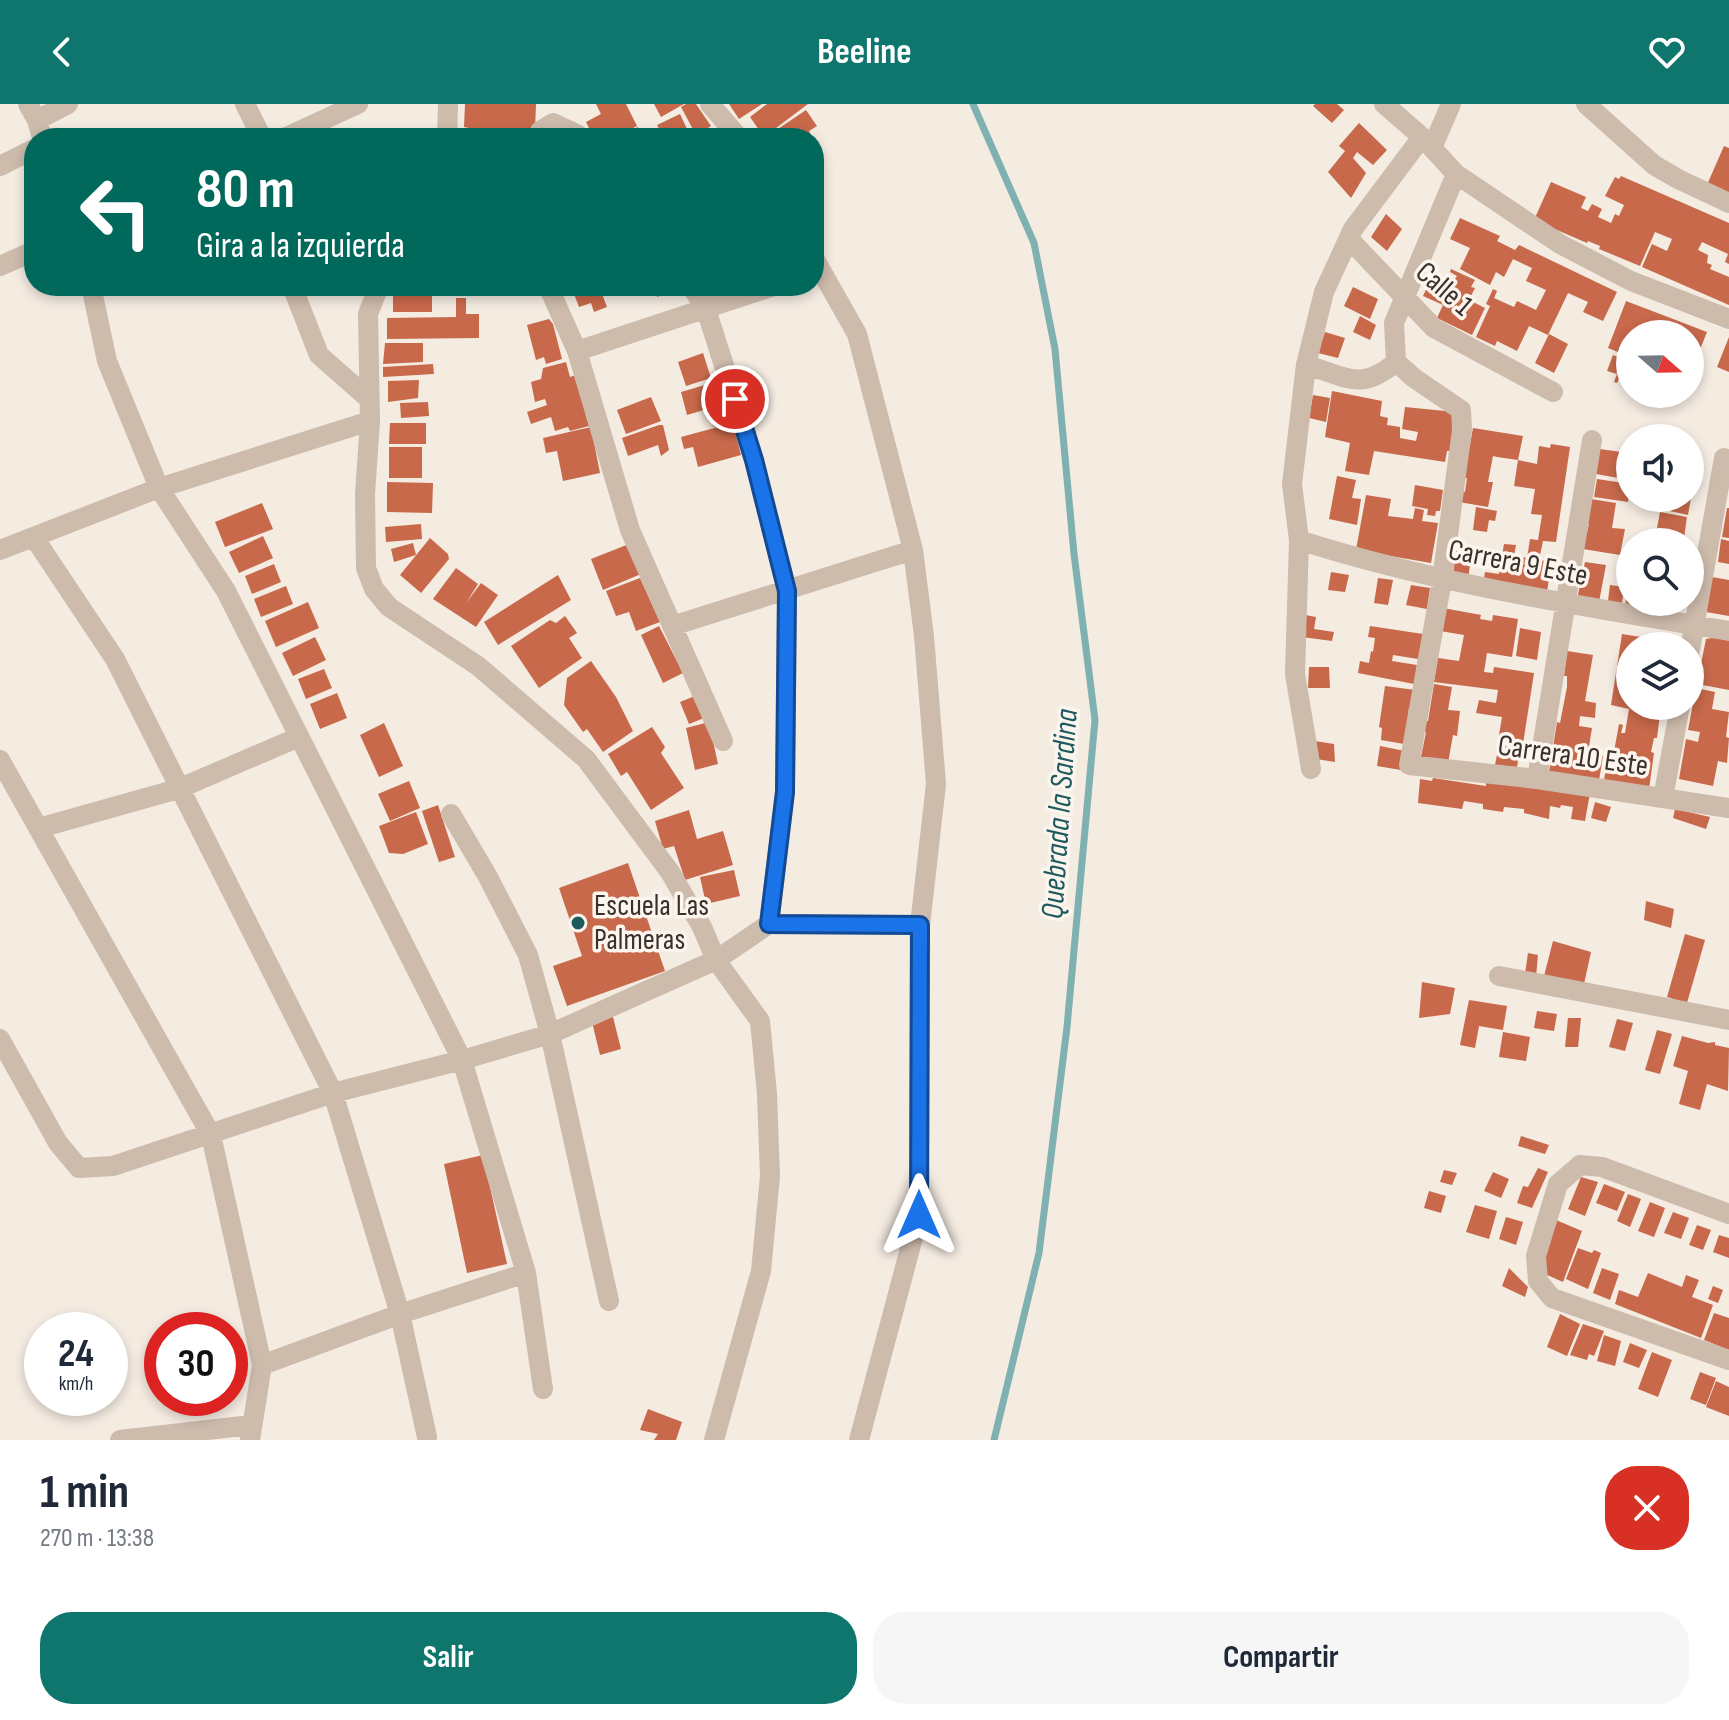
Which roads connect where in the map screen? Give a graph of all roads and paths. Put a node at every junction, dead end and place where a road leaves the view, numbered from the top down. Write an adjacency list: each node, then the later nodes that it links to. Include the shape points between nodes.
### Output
1 (68, 104): 9 (street)
2 (245, 104): 10 (street)
3 (358, 104): 11 (street)
4 (448, 104): 12 (street)
5 (710, 104): 15 (street)
6 (1384, 104): 16 (street)
7 (1451, 104): 16 (street)
8 (1586, 104): 20 (street, via 1654,165)
9 (36, 121)
10 (257, 128)
11 (306, 128)
12 (447, 128)
13 (545, 128): 14 (street, via 553,123)
14 (564, 128)
15 (730, 128)
16 (1427, 143): 19 (street); 21 (street)
17 (24, 154): 18 (street)
18 (0, 166)
19 (1456, 174): 31 (street); 33 (street, via 1560,244 1631,281)
20 (1729, 203)
21 (1349, 239): 31 (street, Calle 1); 36 (street, via 1324,292)
22 (24, 255): 23 (street)
23 (0, 266)
24 (824, 280): 46 (street, via 857,334)
25 (93, 296): 42 (street, via 107,361)
26 (296, 296): 38 (street, via 319,355)
27 (375, 296): 38 (street, via 368,314)
28 (552, 296): 34 (street)
29 (698, 296): 32 (street)
30 (744, 296): 32 (street)
31 (1405, 297): 35 (street, via 1394,323); 37 (street, Calle 1, via 1434,328)
32 (706, 309): 34 (street); 48 (street, via 754,460)
33 (1729, 319)
34 (577, 351): 51 (street, via 630,530)
35 (1396, 362): 36 (street, via 1365,382); 47 (street, via 1461,410)
36 (1306, 365): 44 (street, via 1292,484)
37 (1553, 392)
38 (369, 399): 39 (street)
39 (370, 421): 42 (street); 67 (street, via 366,568 374,589 389,607 478,666 586,759 670,872)
40 (1592, 440): 49 (street)
41 (1724, 458): 50 (street)
42 (159, 488): 43 (street); 55 (street, via 226,591)
43 (35, 539): 45 (street); 60 (street, via 115,659)
44 (1299, 540): 47 (street, Carrera 9 Este); 58 (street, via 1295,674)
45 (0, 550)
46 (913, 550): 48 (street); 66 (street, via 936,784)
47 (1442, 580): 49 (street, Carrera 9 Este); 59 (street, Carrera 10 Este, via 1409,765)
48 (787, 591): 51 (street); 65 (street, via 785,792)
49 (1565, 603): 50 (street, Carrera 9 Este); 59 (street)
50 (1694, 625): 52 (street, Carrera 9 Este); 53 (street)
51 (672, 626): 56 (street)
52 (1729, 631)
53 (1693, 632)
54 (1677, 720): 61 (street)
55 (299, 737): 60 (street); 72 (street)
56 (723, 741)
57 (0, 760): 64 (street)
58 (1311, 769)
59 (1537, 779): 61 (street, Carrera 10 Este)
60 (178, 789): 64 (street); 73 (street)
61 (1663, 798): 62 (street, Carrera 10 Este)
62 (1729, 808)
63 (451, 814): 70 (street, via 528,955)
64 (39, 828): 74 (street)
65 (769, 924): 66 (street); 67 (street)
66 (920, 925): 86 (street, via 919,1215)
67 (716, 960): 70 (street); 85 (street, via 760,1021 770,1176 761,1271)
68 (1499, 976): 69 (street)
69 (1729, 1020)
70 (550, 1034): 72 (street); 77 (street)
71 (0, 1039): 74 (street, via 58,1143 79,1168 113,1166)
72 (462, 1060): 73 (street); 76 (street)
73 (333, 1093): 74 (street); 78 (street)
74 (211, 1135): 80 (street)
75 (1729, 1214): 79 (street, via 1602,1167 1580,1165 1558,1184 1536,1256 1538,1281 1552,1298)
76 (526, 1273): 78 (street); 81 (street)
77 (609, 1301)
78 (400, 1314): 80 (street); 83 (street)
79 (1729, 1360)
80 (262, 1365): 82 (street)
81 (543, 1389)
82 (251, 1433): 84 (street)
83 (427, 1437)
84 (120, 1440)
85 (714, 1440)
86 (859, 1440)

